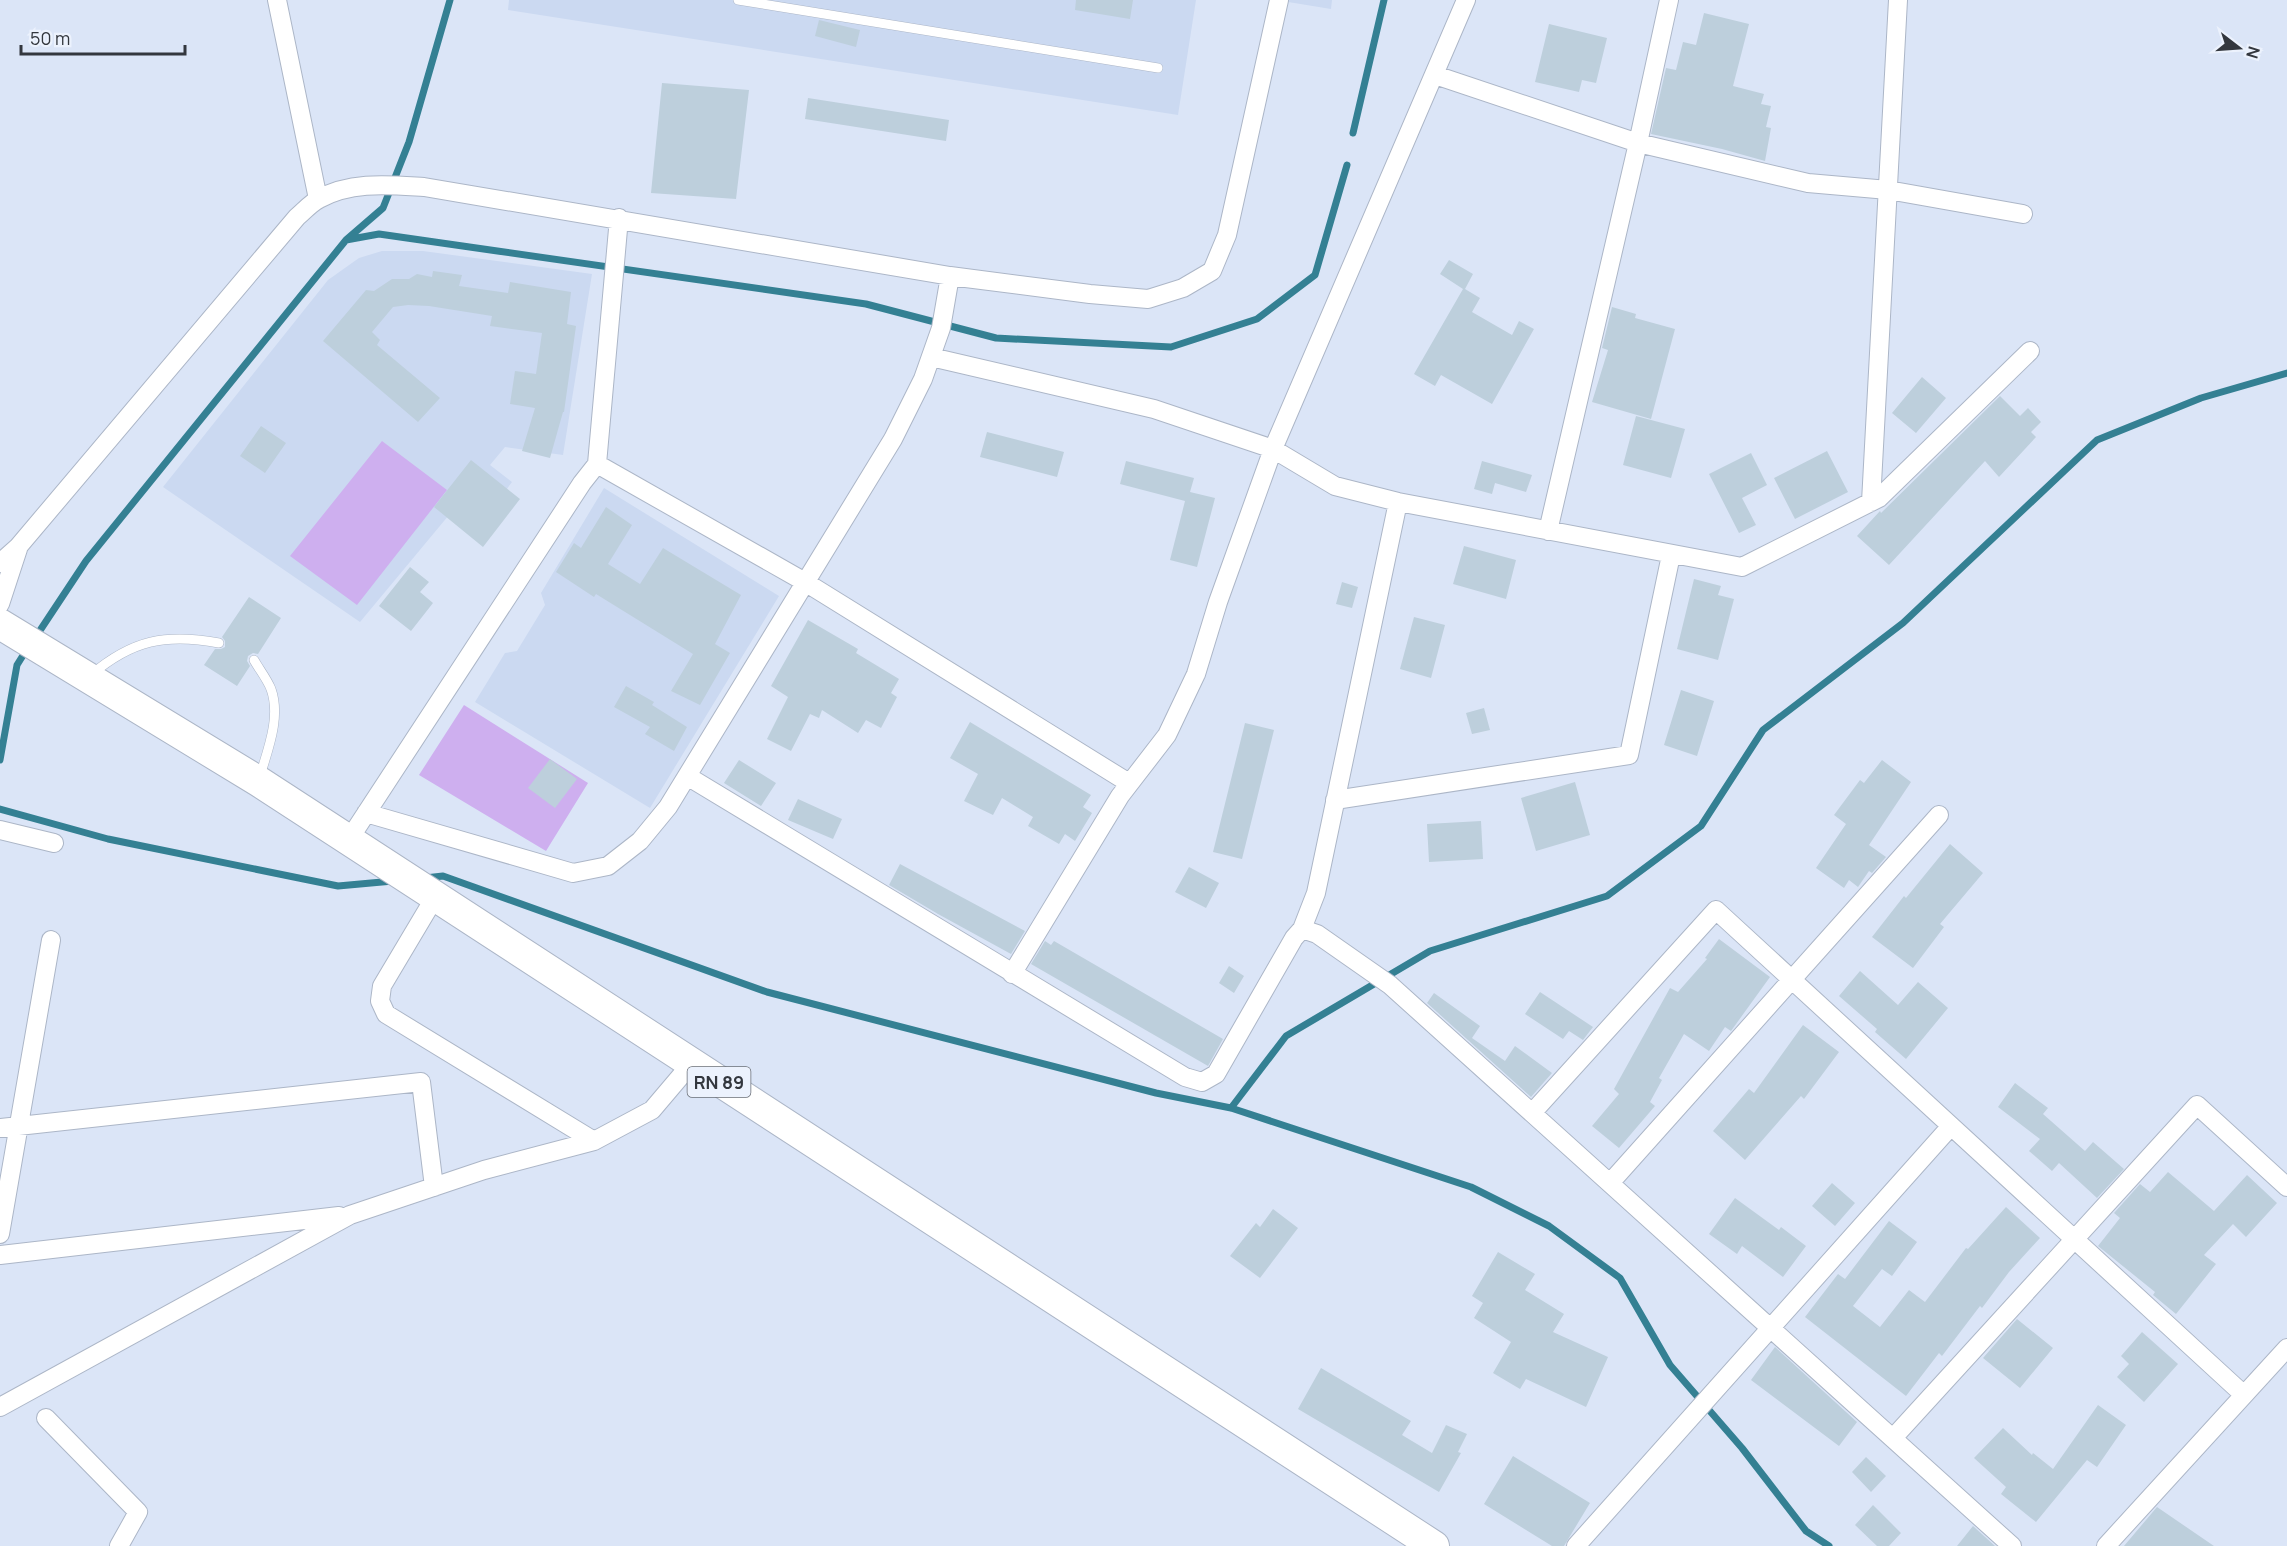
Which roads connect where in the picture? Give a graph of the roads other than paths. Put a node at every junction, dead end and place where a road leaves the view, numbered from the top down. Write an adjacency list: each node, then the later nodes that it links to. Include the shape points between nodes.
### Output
1 (277, 0): 11 (street)
2 (738, 0): 7 (lane)
3 (1279, 0): 14 (street, via 1227,235 1212,271 1183,288 1148,299)
4 (1466, 0): 8 (street)
5 (1669, 0): 9 (street)
6 (1898, 0): 10 (street)
7 (1158, 68)
8 (1435, 75): 9 (street); 17 (street)
9 (1638, 143): 10 (street, via 1808,183); 21 (street)
10 (1888, 190): 12 (street); 20 (street)
11 (318, 199): 13 (street, via 342,189 375,184); 22 (street, via 297,217)
12 (2023, 214)
13 (620, 218): 14 (street); 18 (street)
14 (950, 276): 16 (street, via 941,328)
15 (2030, 351): 20 (street)
16 (931, 357): 17 (street, via 1154,409); 25 (street, via 893,439)
17 (1273, 449): 19 (street, via 1335,486); 33 (street, via 1196,674 1167,735)
18 (597, 464): 25 (street); 35 (street)
19 (1398, 502): 21 (street); 34 (street)
20 (1871, 502): 23 (street, via 1743,567)
21 (1548, 531): 23 (street)
22 (18, 547): 24 (street); 26 (street)
23 (1671, 555): 34 (street, via 1629,755)
24 (0, 563)
25 (805, 582): 31 (street); 33 (street)
26 (0, 604)
27 (0, 624): 30 (main road, RN 89)
28 (219, 643): 30 (lane, via 190,638 153,641 109,660)
29 (254, 660): 32 (lane, via 271,688 275,712)
30 (87, 678): 32 (main road, RN 89)
31 (687, 776): 35 (street, via 640,841 608,866 573,873); 43 (street)
32 (258, 781): 38 (main road, RN 89)
33 (1129, 783): 43 (street)
34 (1335, 800): 41 (street, via 1316,893)
35 (366, 813): 38 (street)
36 (1940, 815): 44 (street)
37 (0, 830): 39 (street)
38 (348, 841): 40 (main road, RN 89)
39 (54, 843)
40 (435, 897): 45 (main road, RN 89); 49 (street, via 382,986 380,1000 386,1014)
41 (1302, 930): 43 (street, via 1216,1074 1202,1082 1185,1077); 46 (street, via 1317,934 1390,985)
42 (51, 940): 48 (street)
43 (1012, 974)
44 (1792, 980): 46 (street, via 1716,910); 47 (street); 50 (street)
45 (691, 1064): 49 (street, via 652,1110); 64 (main road, RN 89)
46 (1532, 1113): 50 (street)
47 (1951, 1126): 55 (street); 57 (street)
48 (9, 1128): 51 (street, via 421,1082); 54 (street)
49 (594, 1141): 51 (street)
50 (1610, 1183): 57 (street)
51 (434, 1187): 53 (street)
52 (2287, 1187): 55 (street, via 2197,1105)
53 (350, 1215): 56 (street); 60 (street)
54 (0, 1234)
55 (2074, 1239): 59 (street); 62 (street)
56 (0, 1255)
57 (1770, 1328): 62 (street); 65 (street)
58 (2287, 1348): 59 (street)
59 (2244, 1395): 67 (street)
60 (0, 1407)
61 (46, 1418): 63 (street, via 138,1512)
62 (1893, 1438): 66 (street)
63 (119, 1546)
64 (1434, 1546)
65 (1576, 1546)
66 (2012, 1546)
67 (2106, 1546)

